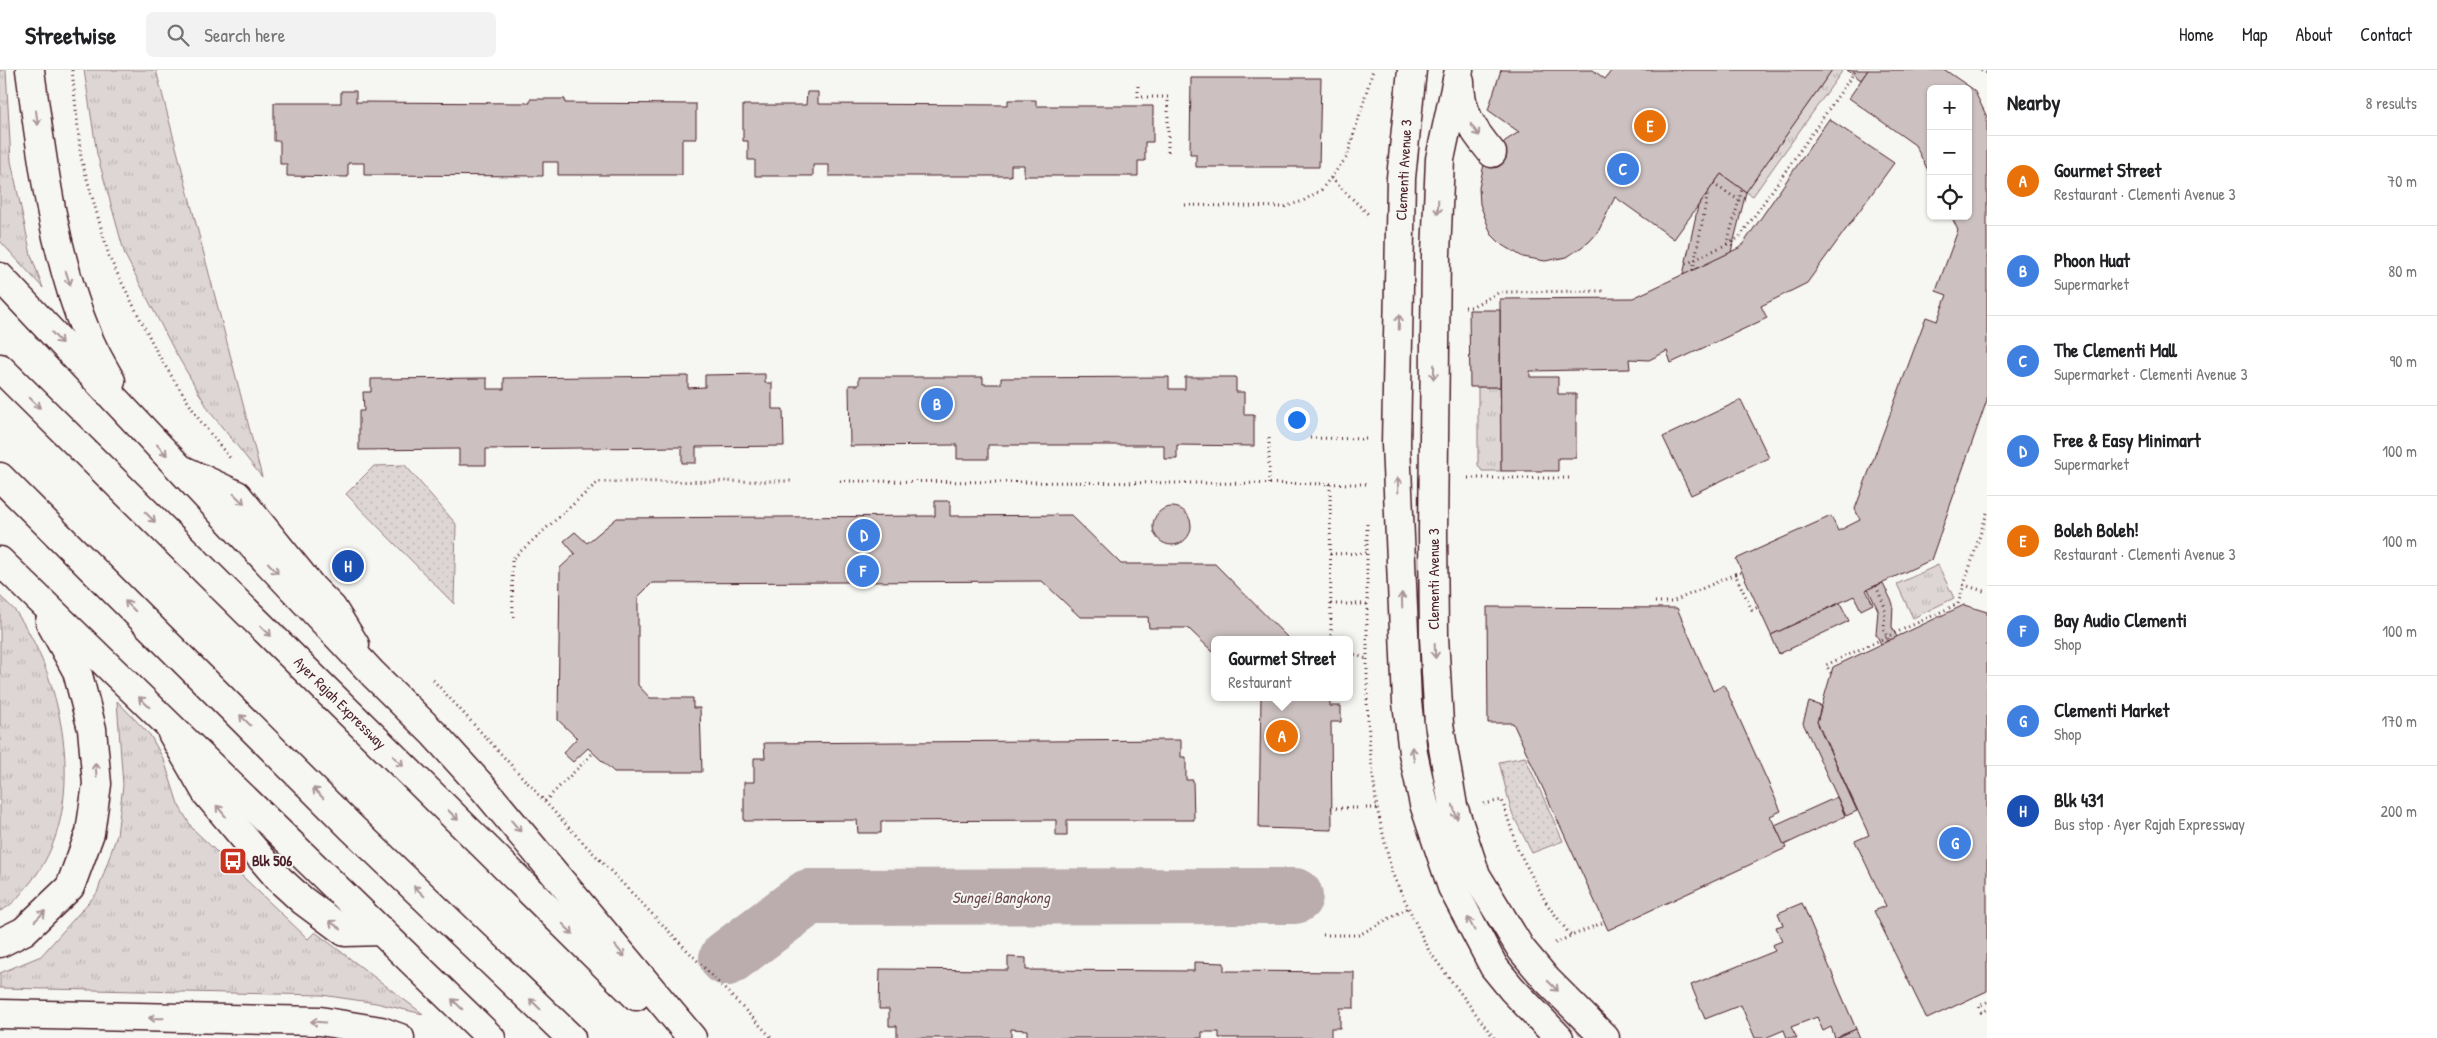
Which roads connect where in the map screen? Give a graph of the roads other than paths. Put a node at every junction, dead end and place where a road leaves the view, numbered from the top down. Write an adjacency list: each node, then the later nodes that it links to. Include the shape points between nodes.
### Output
1 (30, 70): 7 (main road, one-way to 7, via 43,162 64,265 88,338)
2 (1412, 70): 13 (main road, Clementi Avenue 3, one-way to 2, via 1452,887 1424,804 1412,753 1407,702 1396,444 1400,178)
3 (1460, 70): 4 (main road, one-way to 4, via 1460,96 1471,127); 12 (main road, Clementi Avenue 3, one-way to 12, via 1440,160 1436,254 1433,532 1439,724 1453,806 1476,875)
4 (1492, 153)
5 (0, 277): 7 (main road, one-way to 7)
6 (0, 368): 18 (main road, Ayer Rajah Expressway, one-way to 18)
7 (129, 414): 19 (main road, one-way to 19, via 484,789)
8 (0, 477): 17 (main road, one-way to 8, via 352,828)
9 (0, 561): 10 (main road)
10 (35, 595): 11 (main road, one-way to 10, via 24,931 70,887 90,833 97,784 92,729 77,671); 16 (main road, one-way to 10)
11 (0, 943)
12 (1521, 949): 13 (main road); 21 (main road, Clementi Avenue 3, one-way to 21)
13 (1494, 967): 20 (main road, Clementi Avenue 3)
14 (0, 1014): 15 (main road, one-way to 14, via 381,1031 320,1021)
15 (400, 1038)
16 (492, 1038)
17 (570, 1038)
18 (679, 1038)
19 (692, 1038)
20 (1559, 1038)
21 (1605, 1038)

